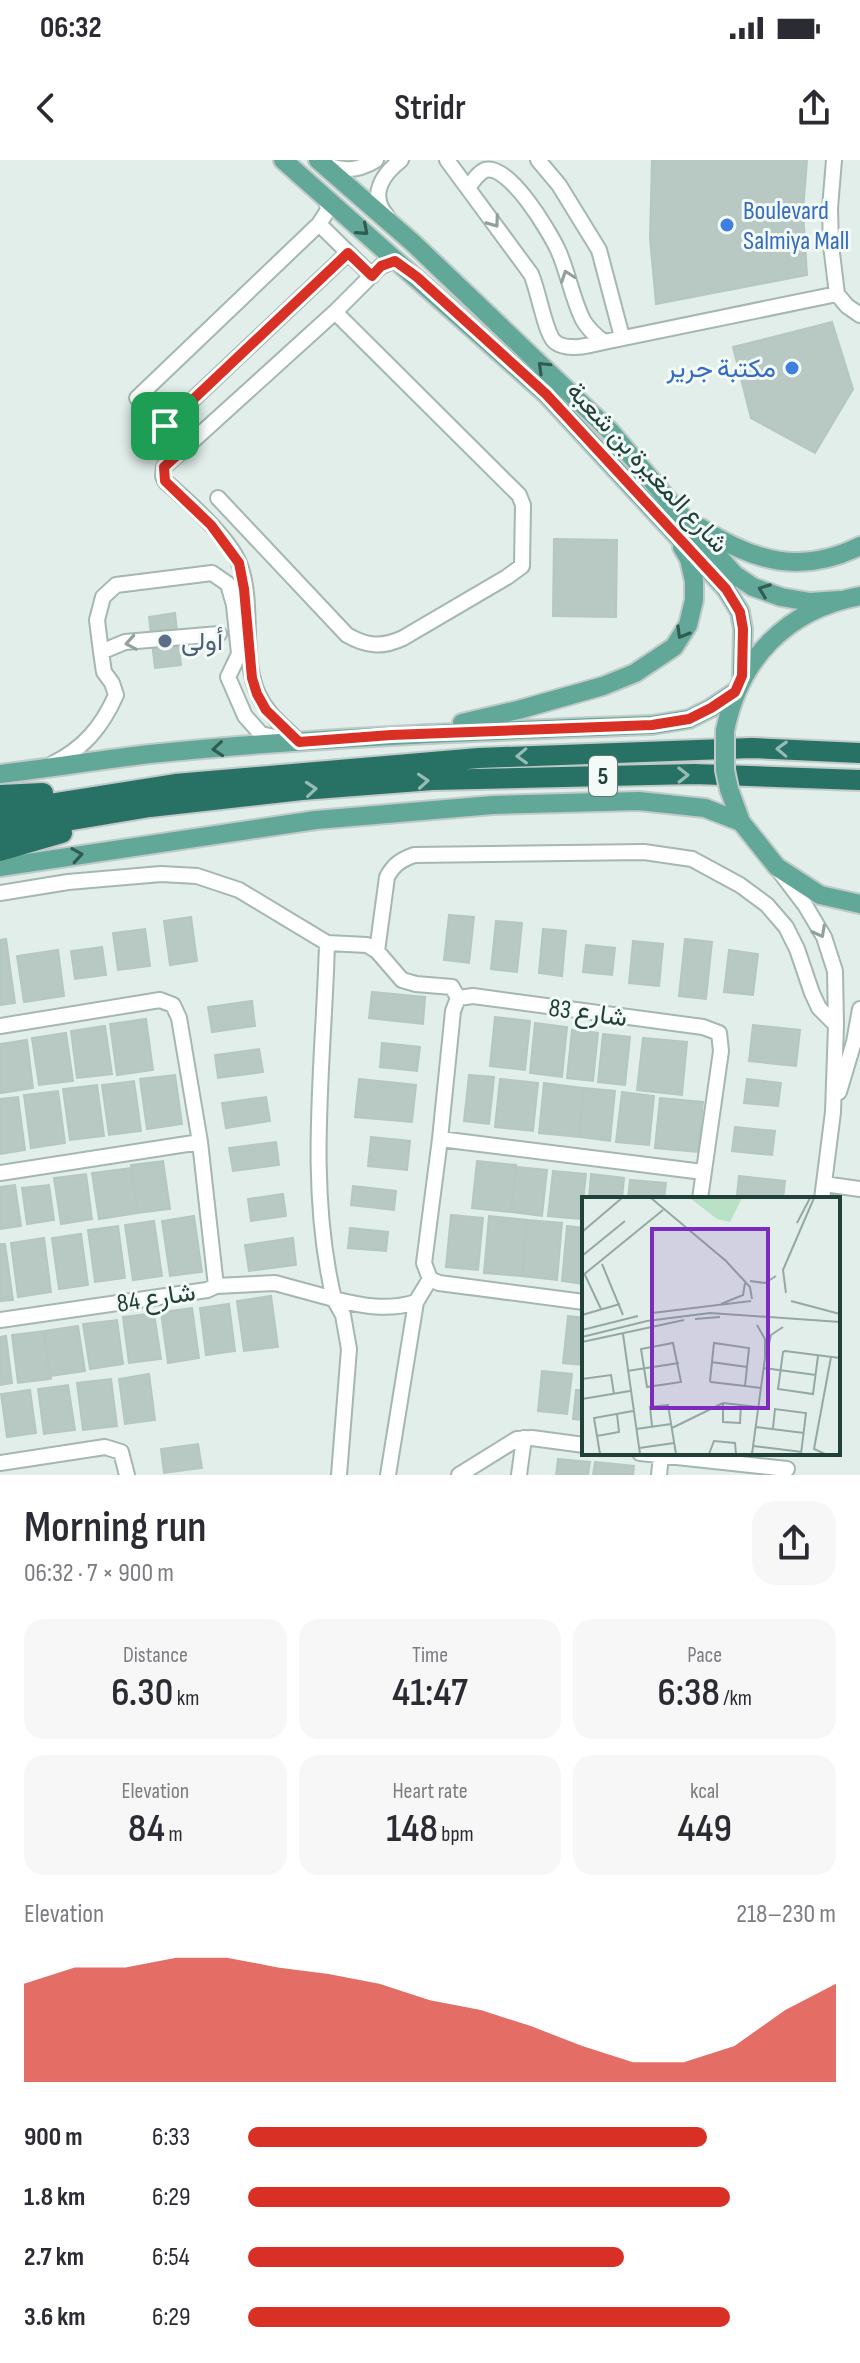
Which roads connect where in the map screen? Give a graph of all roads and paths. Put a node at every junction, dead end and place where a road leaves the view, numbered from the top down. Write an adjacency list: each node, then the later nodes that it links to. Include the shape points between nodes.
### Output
1 (283, 160): 9 (main road, شارع المغيرة بن شعبة)
2 (376, 160): 7 (street, via 355,169)
3 (401, 160): 11 (street, via 383,178 378,195 383,211)
4 (447, 160): 8 (street)
5 (538, 160): 19 (street, via 599,250)
6 (834, 160): 15 (street, via 830,208)
7 (320, 161): 11 (main road, شارع المغيرة بن شعبة)
8 (468, 188): 18 (street, one-way to 8, via 553,239 516,187 499,171 488,169); 21 (street, one-way to 21, via 531,274 549,333)
9 (326, 198): 10 (street, via 328,210); 13 (main road, شارع المغيرة بن شعبة, one-way to 13)
10 (319, 224): 12 (street); 22 (street, via 137,398)
11 (412, 242): 25 (main road, شارع المغيرة بن شعبة, one-way to 11, via 611,432)
12 (348, 253): 14 (street); 22 (street)
13 (400, 263): 14 (street, via 389,262); 26 (main road, شارع المغيرة بن شعبة, via 546,394)
14 (372, 276): 16 (street)
15 (837, 294): 17 (street); 19 (street)
16 (335, 312): 23 (street); 24 (street, via 519,495 522,566 395,642 362,643 347,635)
17 (860, 315)
18 (582, 319): 20 (street); 21 (street, via 578,334)
19 (622, 337): 20 (street)
20 (604, 342): 21 (street)
21 (563, 346)
22 (165, 426): 23 (street)
23 (185, 448): 34 (street, via 164,467 163,476 239,563 257,694)
24 (218, 498)
25 (681, 515): 27 (main road, via 759,558 795,563 838,556); 29 (main road, شارع المغيرة بن شعبة, one-way to 25, via 810,602 753,587 735,575)
26 (675, 534): 32 (main road, شارع المغيرة بن شعبة, via 740,612 744,647); 33 (main road, one-way to 33, via 689,559 694,600 688,625 674,647 635,673 603,686 469,722)
27 (860, 546)
28 (860, 596): 29 (main road)
29 (840, 600): 32 (main road, via 801,616 767,642)
30 (219, 634): 31 (street, one-way to 31, via 125,642)
31 (101, 652): 34 (street, via 97,620 103,597 116,585 212,573 228,584 234,605 239,654 228,677 245,716 261,734); 36 (street, via 116,695 112,703 73,754)
32 (739, 684): 33 (main road, via 689,719 652,725); 43 (main road, bridge, via 725,731 725,770)
33 (391, 735): 34 (main road)
34 (299, 742): 36 (main road, one-way to 36)
35 (860, 753): 39 (highway, 5, one-way to 39, via 752,748 479,758)
36 (42, 769): 37 (main road)
37 (0, 774)
38 (860, 780): 41 (highway, 5, one-way to 38, via 432,780 694,774)
39 (175, 784): 40 (highway); 42 (highway, 5)
40 (0, 795)
41 (150, 807): 44 (highway, 5); 45 (highway)
42 (0, 812)
43 (741, 822): 46 (main road, one-way to 43, via 316,820 420,810 639,801 705,808); 47 (main road)
44 (0, 832)
45 (0, 851)
46 (0, 867)
47 (777, 867): 49 (main road, via 820,895); 54 (street, one-way to 54, via 824,937 835,971)
48 (0, 893): 50 (street, via 68,882 197,876 239,890)
49 (860, 904)
50 (327, 943): 51 (street, via 367,945); 67 (street, via 318,1114 322,1237)
51 (377, 951): 52 (street, via 402,980 452,987); 54 (street, via 387,877 393,866 414,855 644,852 692,859 767,905 786,927 819,1008)
52 (458, 998): 58 (street); 60 (street, شارع 83, via 519,1002 719,1033 721,1051)
53 (860, 1009): 56 (street)
54 (836, 1025): 57 (street)
55 (0, 1026): 59 (street, شارع 84, via 160,1000 173,1005)
56 (857, 1039): 57 (street)
57 (833, 1112): 63 (street)
58 (440, 1139): 60 (street); 65 (street, via 424,1263)
59 (200, 1142): 61 (street); 66 (street, شارع 84)
60 (703, 1172): 64 (street, شارع 83)
61 (0, 1173)
62 (860, 1189): 63 (street)
63 (823, 1192)
64 (700, 1197)
65 (430, 1279): 68 (street); 69 (street)
66 (216, 1286): 67 (street, via 275,1283); 70 (street, شارع 84)
67 (334, 1299): 68 (street, via 362,1306); 78 (street, via 343,1315 349,1349)
68 (416, 1302): 79 (street)
69 (582, 1302)
70 (0, 1320)
71 (524, 1438): 72 (street); 80 (street); 81 (street)
72 (582, 1445)
73 (654, 1455): 74 (street)
74 (661, 1456): 76 (street); 82 (street)
75 (0, 1463): 77 (street, via 105,1447 121,1452)
76 (786, 1472)
77 (127, 1475)
78 (339, 1475)
79 (388, 1475)
80 (459, 1475)
81 (519, 1475)
82 (659, 1475)

